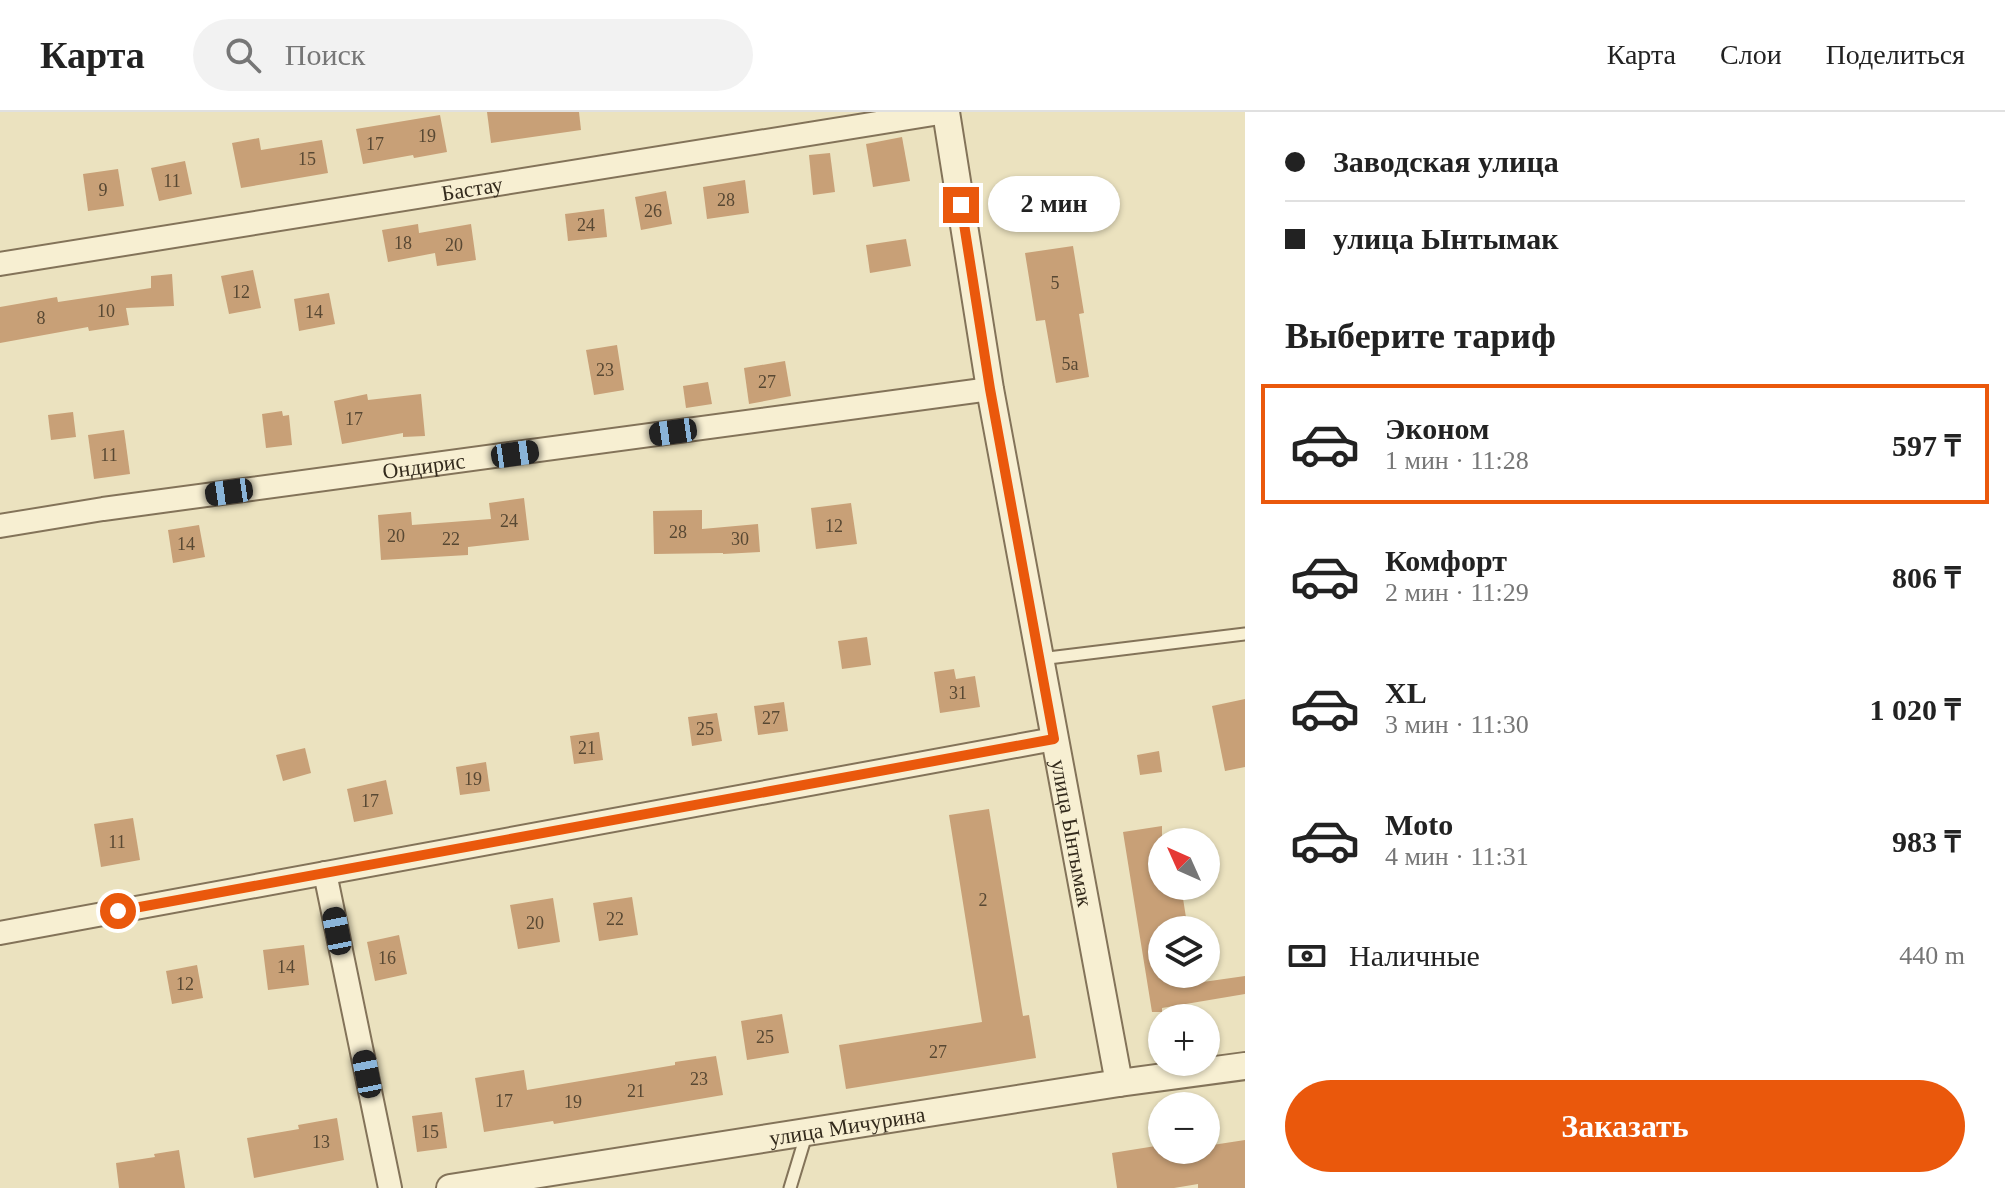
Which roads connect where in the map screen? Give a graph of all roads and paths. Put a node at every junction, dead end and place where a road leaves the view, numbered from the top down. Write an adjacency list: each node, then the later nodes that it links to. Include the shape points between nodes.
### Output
1 (946, 112): 2 (street, Бастау); 3 (street, улица Ынтымак)
2 (0, 264)
3 (990, 389): 4 (street, Ондирис); 6 (street, улица Ынтымак)
4 (0, 526)
5 (1245, 634): 6 (lane)
6 (1039, 660): 7 (street, улица Ынтымак)
7 (1054, 739): 8 (street); 11 (street, улица Ынтымак)
8 (325, 873): 9 (street); 13 (street)
9 (0, 933)
10 (1245, 1066): 11 (street, улица Мичурина)
11 (1119, 1083): 12 (street, улица Мичурина)
12 (807, 1132): 14 (street, улица Мичурина); 15 (lane)
13 (390, 1188)
14 (450, 1188)
15 (790, 1188)

